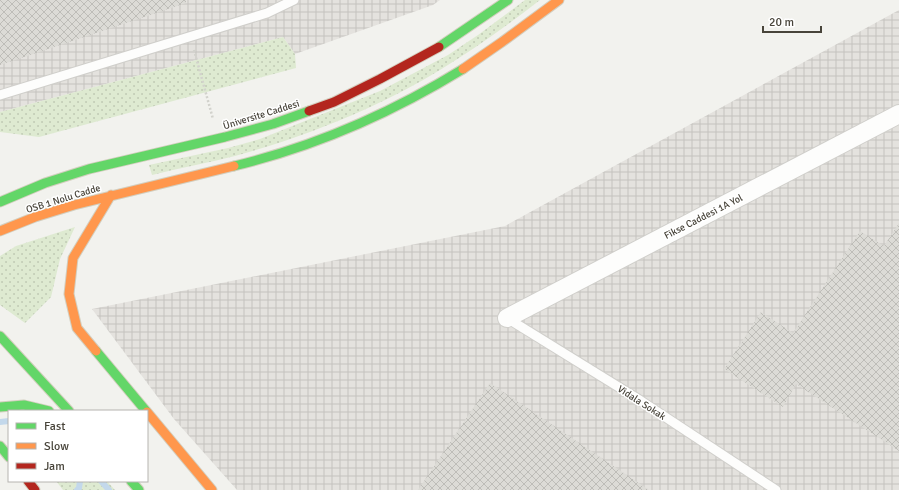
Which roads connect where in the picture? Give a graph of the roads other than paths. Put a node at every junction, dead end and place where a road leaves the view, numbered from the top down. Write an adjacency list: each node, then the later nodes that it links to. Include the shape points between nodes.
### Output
1 (294, 0): 4 (lane, via 267,13)
2 (508, 0): 7 (main road, Üniversite Caddesi, via 437,48 334,102 273,124 52,180)
3 (559, 0): 6 (main road, via 461,71 409,101 361,123 316,142 270,156)
4 (0, 95)
5 (899, 114): 9 (street, Fikse Caddesi 1A Yol)
6 (111, 195): 8 (main road, OSB 1 Nolu Cadde, via 38,215); 14 (main road, via 73,258 69,294 77,328)
7 (0, 202)
8 (0, 232)
9 (507, 318): 23 (lane, Vidala Sokak, via 638,399)
10 (0, 336): 13 (main road)
11 (0, 407): 12 (main road, via 24,405)
12 (46, 410)
13 (68, 410)
14 (144, 410)
15 (148, 414): 22 (main road)
16 (0, 446): 17 (main road)
17 (8, 456)
18 (29, 482): 20 (main road)
19 (132, 482): 21 (main road)
20 (35, 490)
21 (138, 490)
22 (212, 490)
23 (776, 490)

